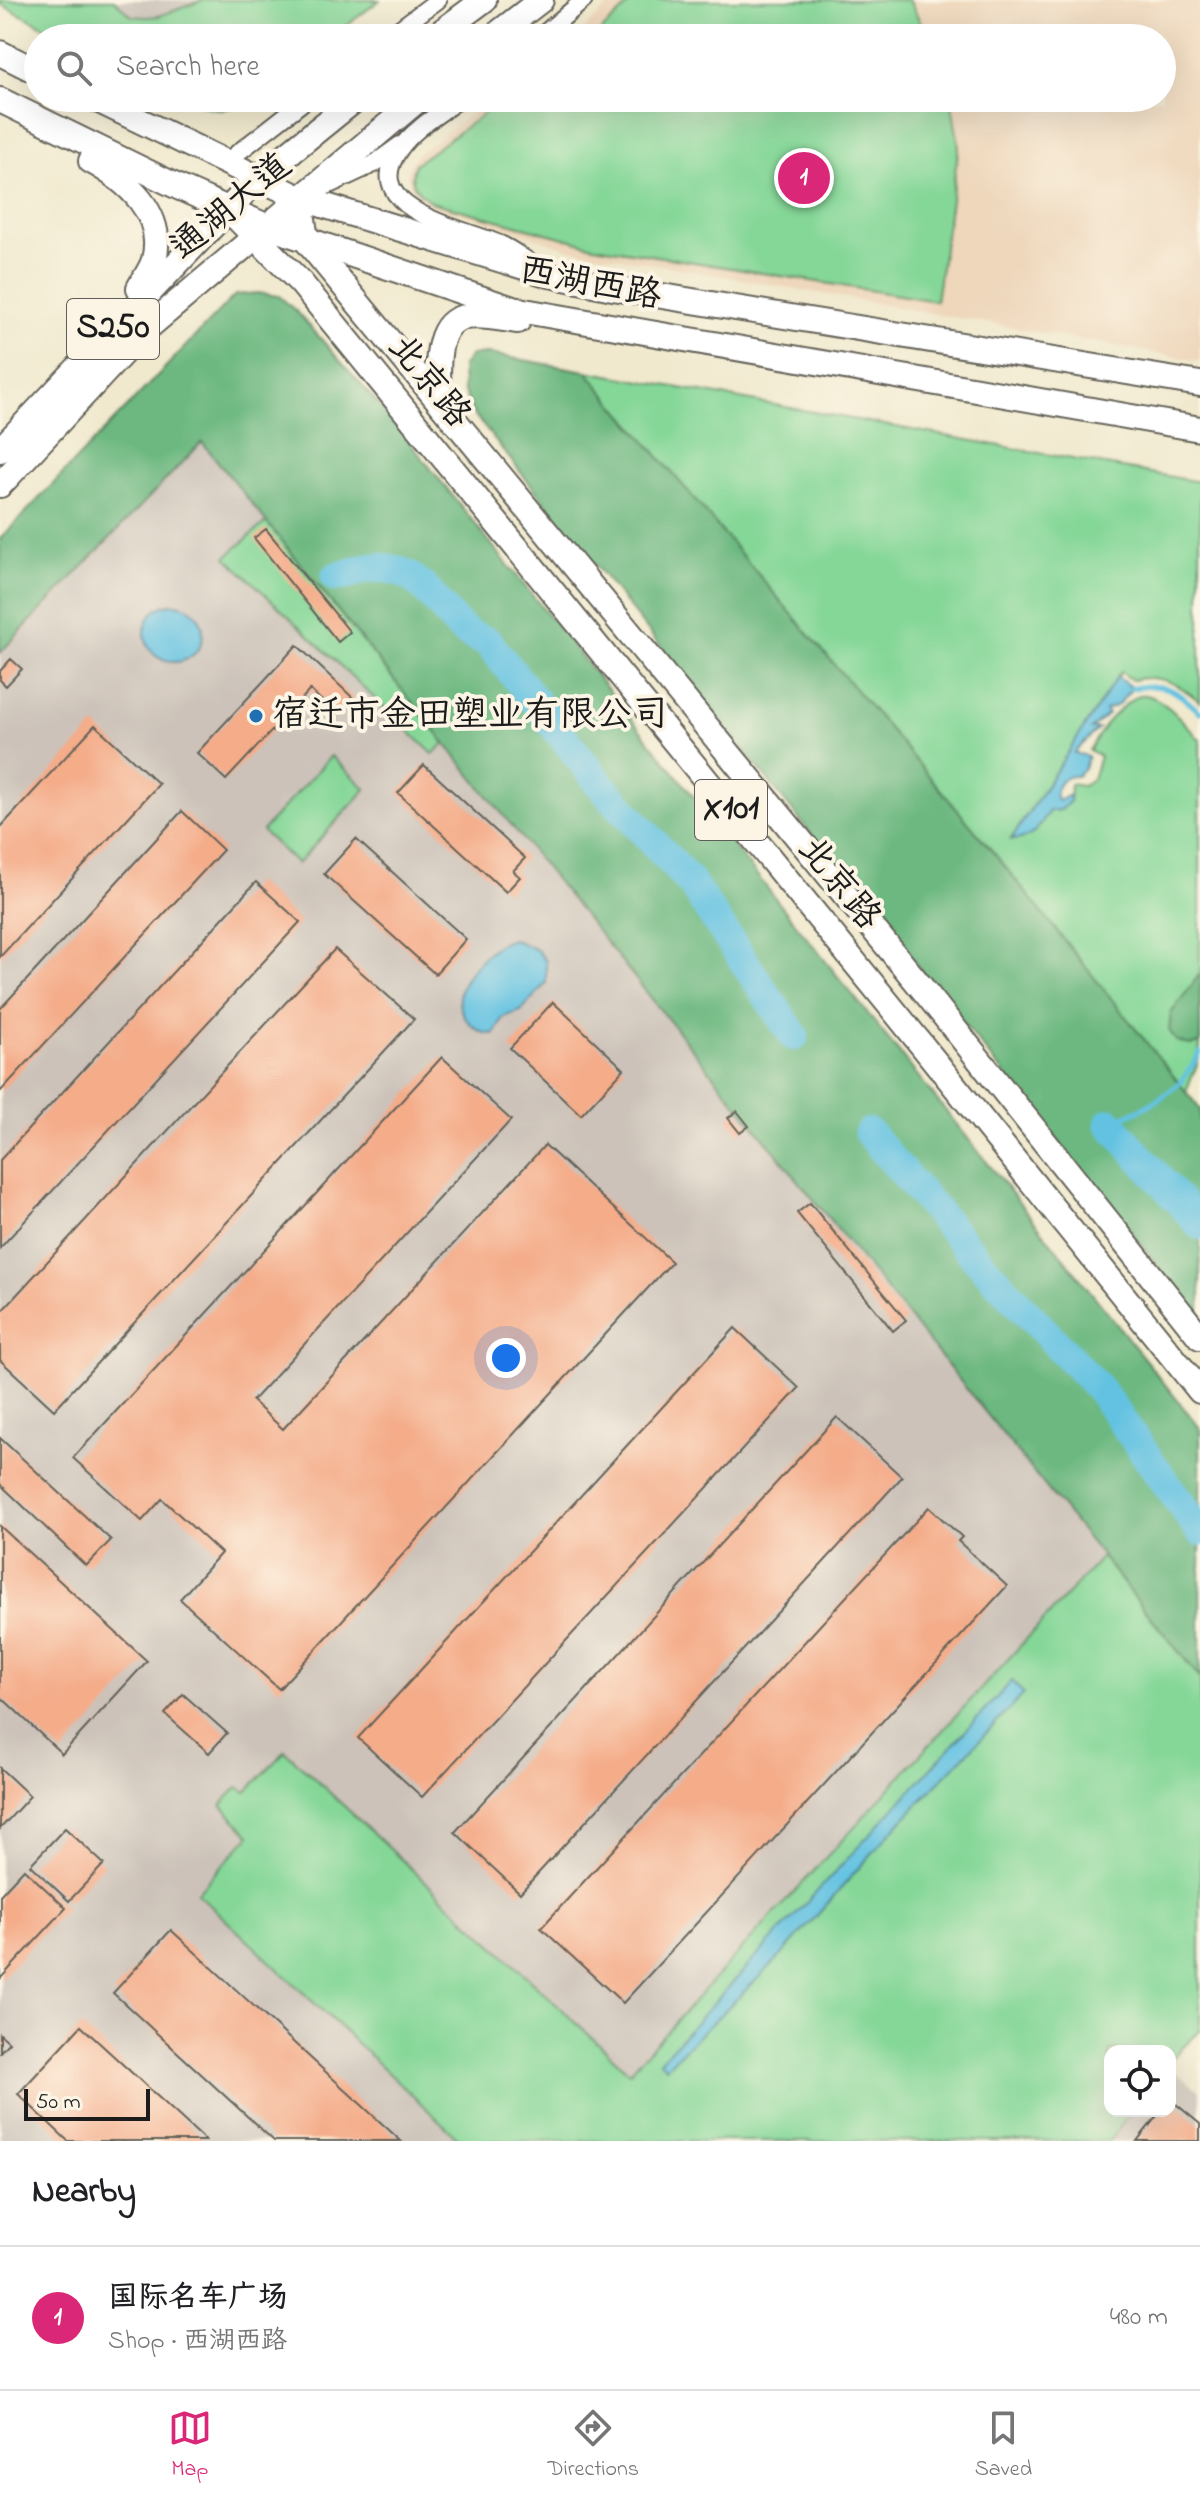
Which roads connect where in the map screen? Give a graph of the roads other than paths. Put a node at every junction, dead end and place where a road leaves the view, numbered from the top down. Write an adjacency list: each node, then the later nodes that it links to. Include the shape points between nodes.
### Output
1 (438, 0): 5 (street)
2 (484, 0): 6 (main road)
3 (541, 0): 7 (main road)
4 (584, 0): 8 (street)
5 (406, 24)
6 (452, 24)
7 (510, 24)
8 (556, 24)
9 (0, 53): 10 (main road)
10 (24, 65)
11 (0, 100): 12 (main road, 西湖西路)
12 (24, 111)
13 (25, 112): 24 (main road, 西湖西路)
14 (122, 112): 21 (main road, 西湖西路)
15 (290, 112): 21 (street)
16 (340, 112): 22 (main road, 通湖大道)
17 (403, 112): 23 (main road, 通湖大道)
18 (443, 112): 20 (street)
19 (0, 113): 29 (main road, via 116,175 148,211 156,250 153,263)
20 (409, 138): 23 (street, via 374,164); 27 (street, via 389,176 404,203 419,214 503,245)
21 (226, 162): 22 (main road, 西湖西路)
22 (258, 178): 23 (main road, 西湖西路); 24 (main road, 通湖大道)
23 (300, 198): 25 (main road, 通湖大道 / S250); 26 (main road); 27 (main road, 西湖西路)
24 (228, 209): 25 (main road, 西湖西路); 29 (main road, 通湖大道 / S250)
25 (260, 231): 26 (main road, 西湖西路); 34 (main road, 通湖大道 / S250, via 140,334); 36 (main road, 北京路 / X101)
26 (306, 240): 28 (main road, 西湖西路, via 513,309); 31 (main road, 北京路 / X101)
27 (550, 275): 30 (main road, 西湖西路)
28 (568, 320): 31 (main road, via 462,317 446,333 437,361); 32 (main road, 西湖西路)
29 (119, 321): 33 (main road, 通湖大道 / S250)
30 (1200, 384)
31 (439, 398): 35 (main road, 北京路 / X101)
32 (1200, 429)
33 (0, 450)
34 (0, 485)
35 (1200, 1337)
36 (1200, 1391)

